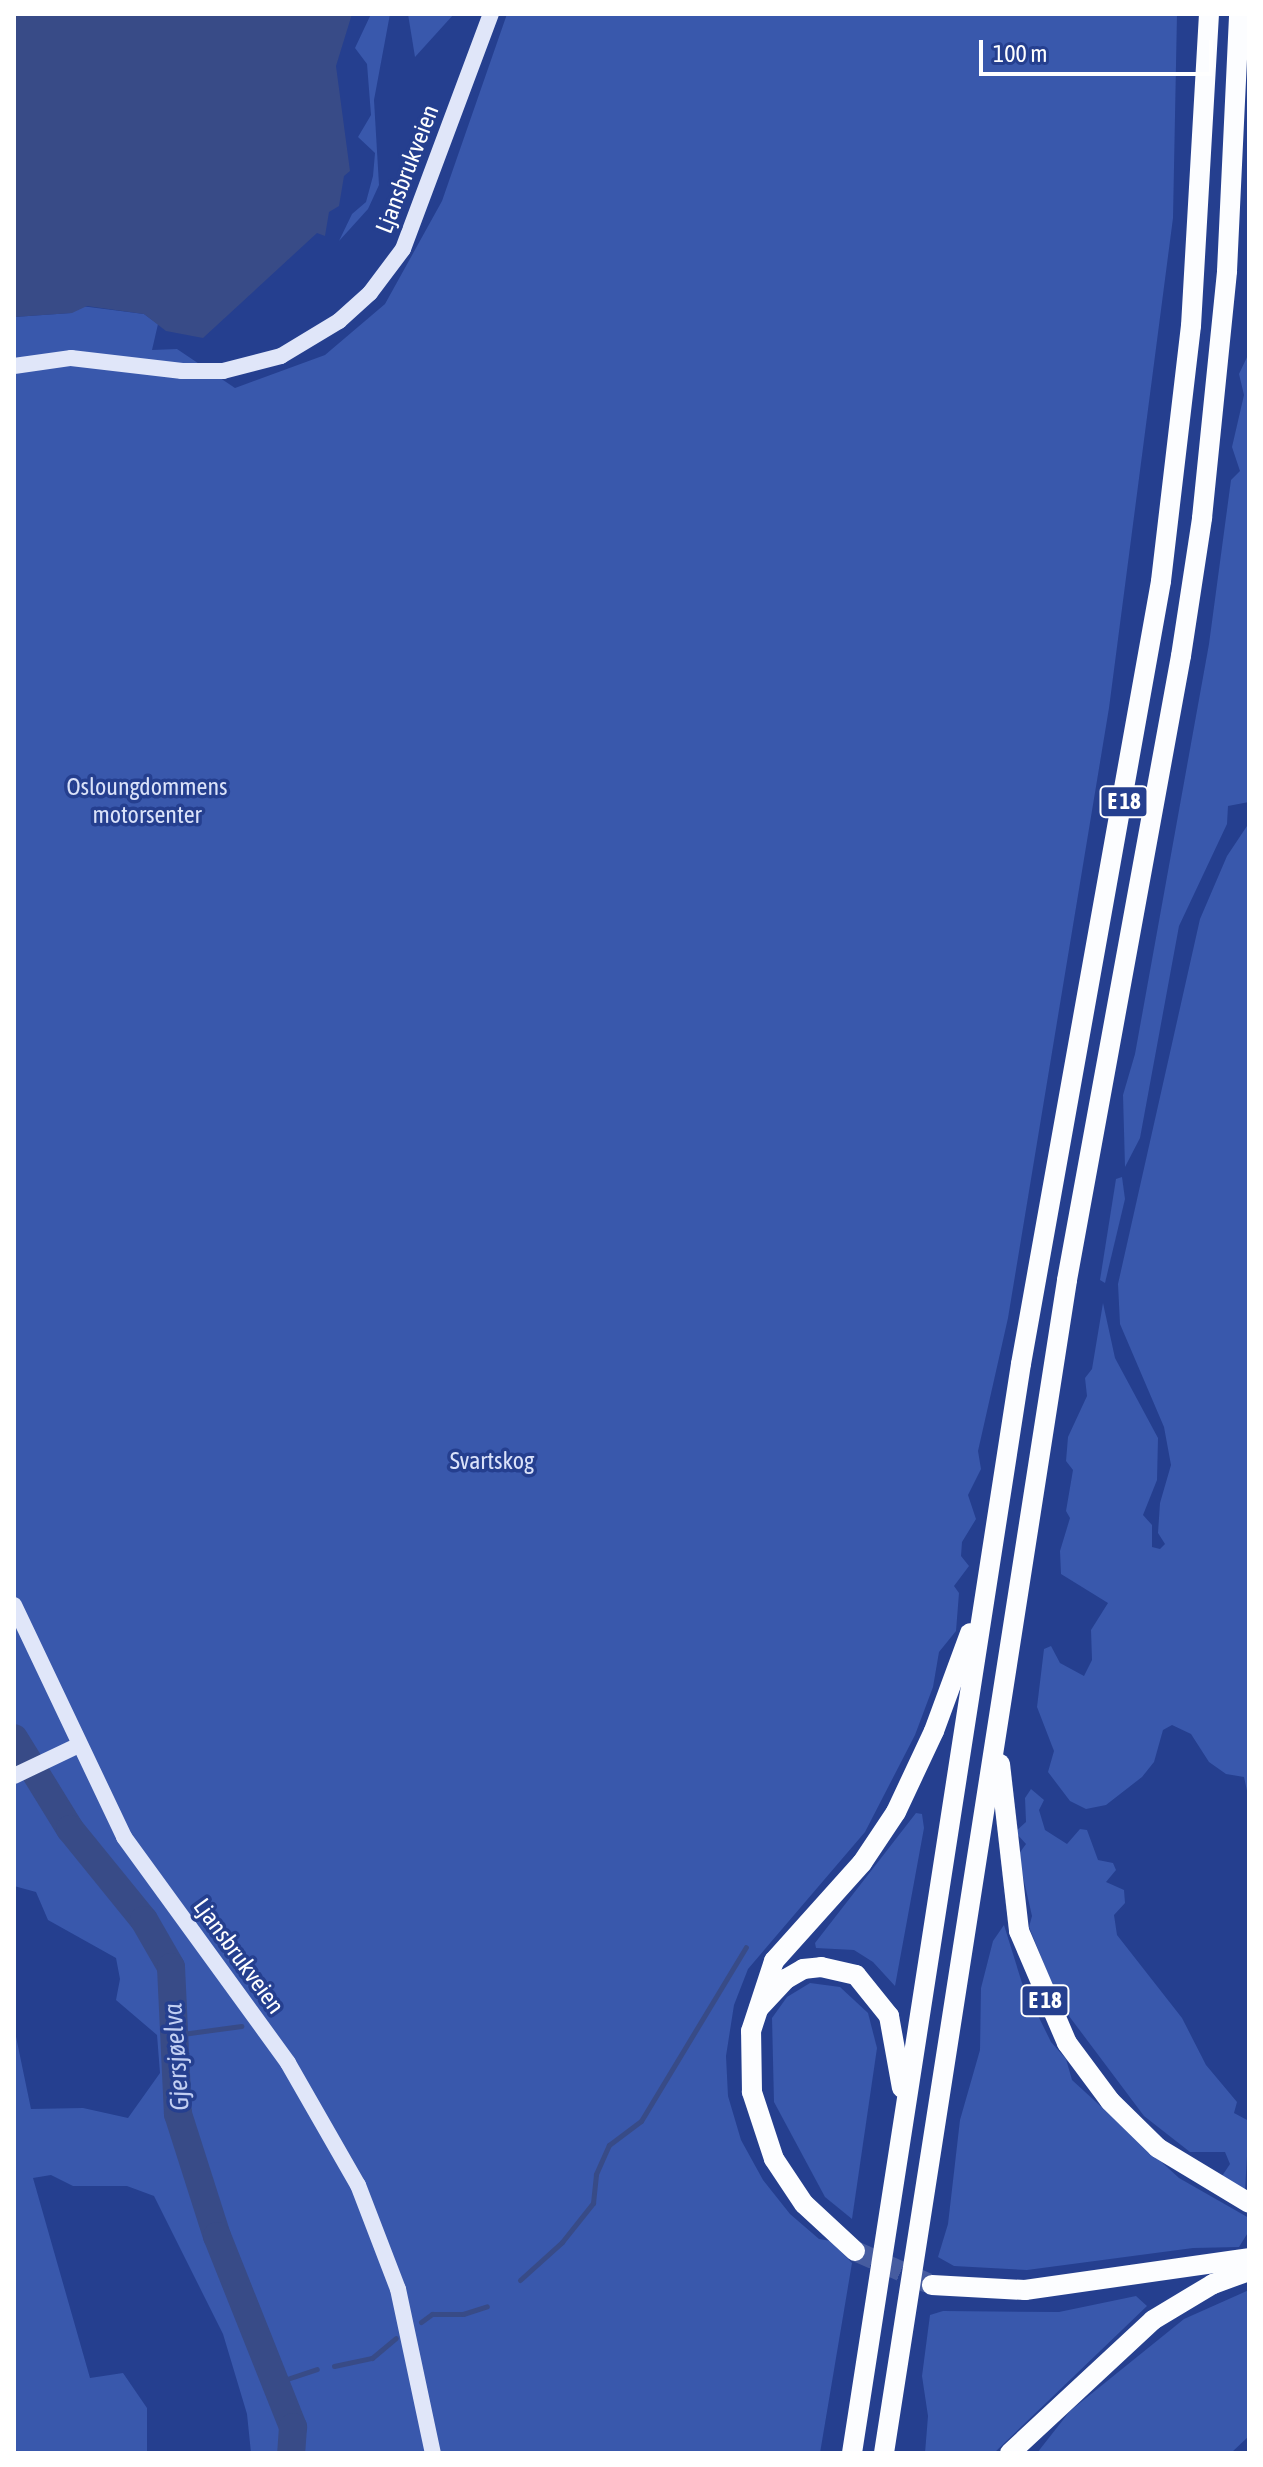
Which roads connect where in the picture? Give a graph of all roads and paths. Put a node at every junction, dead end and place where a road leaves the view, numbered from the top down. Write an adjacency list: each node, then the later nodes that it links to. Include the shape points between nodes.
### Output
1 (491, 14): 4 (main road, Ljansbrukveien, via 403,249 370,293 339,321 281,356 223,371 71,358)
2 (1209, 14): 5 (highway, E 18, via 1191,326 1163,568 1039,1252)
3 (1239, 14): 7 (highway, E 18, via 1227,271 1202,518 1067,1280)
4 (14, 366)
5 (987, 1584): 10 (highway, E 18, via 934,1731 896,1812 849,1879 774,1961); 11 (highway, E 18)
6 (14, 1605): 8 (main road, Ljansbrukveien)
7 (998, 1713): 12 (highway, E 18, via 1011,1887 1019,1931 1048,2007 1089,2074 1132,2124 1196,2174); 19 (highway, E 18)
8 (77, 1746): 9 (main road); 17 (main road, Ljansbrukveien, via 124,1837 326,2124 382,2241 411,2341)
9 (19, 1775)
10 (756, 2011): 11 (highway, E 18, via 803,1969 839,1969 856,1975 889,2016); 13 (highway, E 18, via 749,2072 764,2137 804,2204)
11 (905, 2107): 18 (highway, E 18)
12 (1249, 2203)
13 (855, 2251)
14 (1249, 2258): 16 (highway, via 1025,2290)
15 (1249, 2271): 20 (highway, via 1203,2289 1153,2320)
16 (932, 2285)
17 (433, 2453)
18 (852, 2453)
19 (884, 2453)
20 (1010, 2453)

